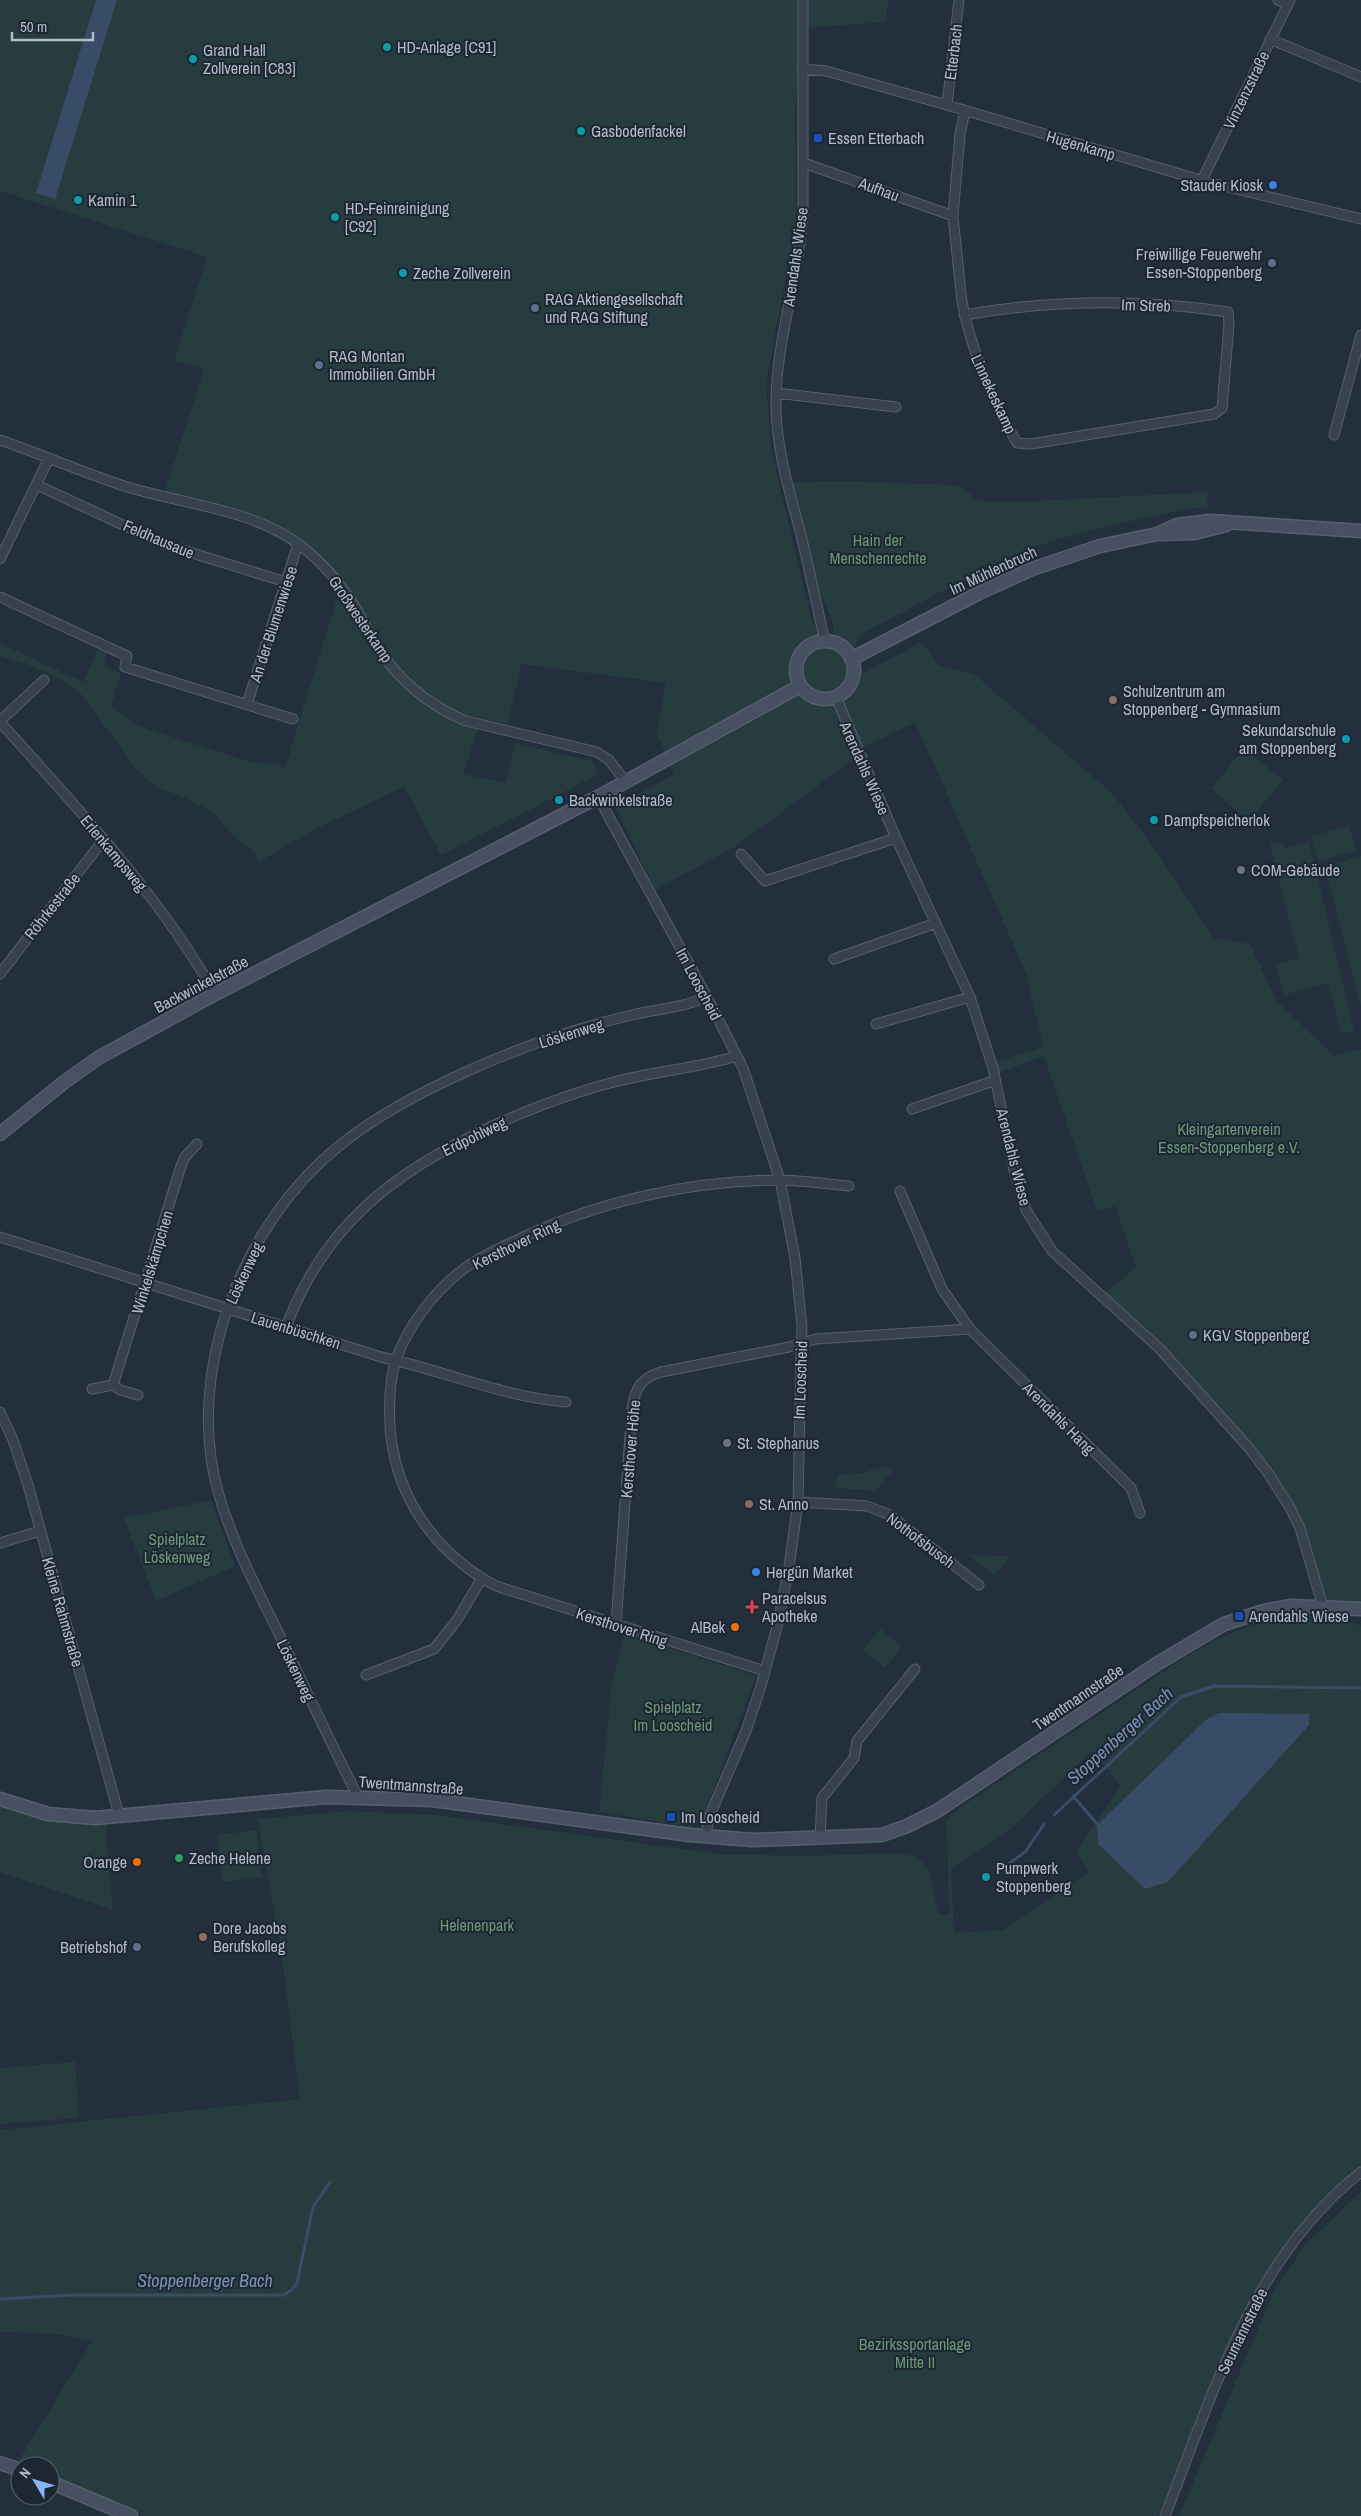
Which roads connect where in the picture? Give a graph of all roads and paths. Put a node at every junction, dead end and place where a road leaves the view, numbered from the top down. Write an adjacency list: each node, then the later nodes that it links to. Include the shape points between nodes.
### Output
1 (803, 0): 6 (street, Arendahls Wiese)
2 (959, 0): 8 (street, Etterbach)
3 (1278, 0): 4 (street)
4 (1289, 2): 5 (street, Vinzenzstraße)
5 (1270, 39): 7 (street); 11 (street, Vinzenzstraße)
6 (802, 69): 8 (street, Hugenkamp, via 826,71); 10 (street, Arendahls Wiese)
7 (1361, 77)
8 (947, 105): 9 (street, Hugenkamp)
9 (965, 111): 11 (street, Hugenkamp); 12 (street, Linnekeskamp)
10 (804, 163): 12 (street, Aufhau); 16 (street, Arendahls Wiese, via 802,233 780,349)
11 (1202, 180): 13 (street, Hugenkamp)
12 (953, 216): 14 (street, Linnekeskamp)
13 (1361, 220)
14 (964, 315): 18 (street, Linnekeskamp, via 983,378 1000,414 1020,445); 18 (street, Im Streb, via 993,310 1099,304 1180,306 1228,312 1224,392)
15 (1361, 335): 19 (street)
16 (776, 394): 17 (street); 28 (street, Arendahls Wiese, via 782,462)
17 (896, 407)
18 (1219, 411)
19 (1334, 435)
20 (0, 440): 21 (street, Großwesterkamp)
21 (49, 458): 22 (street); 24 (street, Großwesterkamp, via 121,485 250,519 277,530)
22 (37, 485): 25 (street); 26 (street, Feldhausaue, via 166,545)
23 (1361, 531): 29 (main road, Im Mühlenbruch, via 1230,524 1194,533 1157,534 1100,546 1032,569 979,593)
24 (298, 544): 26 (street, An der Blumenwiese); 36 (street, Großwesterkamp, via 338,582 387,661 420,696 466,721 597,752 610,760)
25 (0, 560)
26 (286, 582): 33 (street, An der Blumenwiese)
27 (0, 597): 33 (street, An der Blumenwiese, via 127,656 125,667)
28 (825, 642): 29 (main road, via 842,647); 31 (main road, via 814,644 801,655 796,671)
29 (852, 659): 32 (main road, via 852,679 846,690)
30 (44, 680): 35 (street, Erlenkampsweg)
31 (800, 686): 32 (main road, via 816,697); 36 (main road, Backwinkelstraße)
32 (836, 697): 38 (street, Arendahls Wiese)
33 (247, 704): 34 (street, An der Blumenwiese)
34 (293, 719)
35 (0, 722): 39 (street, Erlenkampsweg)
36 (625, 781): 37 (main road, Backwinkelstraße)
37 (598, 797): 44 (main road, Backwinkelstraße); 45 (street, Im Looscheid)
38 (896, 838): 40 (street, via 765,881); 41 (street, Arendahls Wiese)
39 (104, 839): 43 (street, Röhrkestraße); 44 (street, Erlenkampsweg, via 162,911)
40 (742, 854)
41 (936, 923): 42 (street); 46 (street, Arendahls Wiese)
42 (834, 959)
43 (0, 974)
44 (215, 994): 51 (main road, Backwinkelstraße, via 98,1058)
45 (707, 997): 48 (street, Im Looscheid); 58 (street, Löskenweg, via 690,1004 578,1030 504,1056 416,1096 363,1128 317,1165 283,1203 252,1252)
46 (970, 997): 47 (street); 49 (street, Arendahls Wiese)
47 (876, 1024)
48 (737, 1056): 53 (street, Im Looscheid); 59 (street, Erdpohlweg, via 640,1075 560,1098 504,1121 426,1160 387,1186 346,1225 313,1270)
49 (996, 1080): 50 (street); 74 (street, Arendahls Wiese, via 1019,1189 1038,1232 1052,1250 1159,1348 1249,1448 1277,1486 1300,1528)
50 (912, 1109)
51 (0, 1134)
52 (197, 1144): 57 (street, Winkelskämpchen, via 181,1166)
53 (780, 1180): 54 (street); 61 (street, Im Looscheid, via 795,1258); 62 (street, Kersthover Ring, via 688,1188 631,1199 552,1224 509,1244 461,1271 443,1287 416,1323)
54 (850, 1186)
55 (900, 1191): 60 (street, Arendahls Hang, via 942,1289)
56 (0, 1236): 57 (street, Lauenbüschken)
57 (146, 1282): 58 (street, Lauenbüschken); 63 (street, Winkelskämpchen)
58 (227, 1308): 59 (street, Lauenbüschken); 80 (street, Löskenweg, via 217,1348 210,1403 211,1451 219,1495 242,1559)
59 (286, 1327): 62 (street, Lauenbüschken)
60 (970, 1329): 61 (street, via 816,1339); 69 (street, Arendahls Hang, via 1131,1488)
61 (802, 1343): 68 (street, Im Looscheid); 76 (street, Kersthover Höhe, via 661,1372 644,1379 636,1388)
62 (396, 1360): 66 (street, Lauenbüschken, via 513,1394); 72 (street, Kersthover Ring, via 390,1435 395,1465 405,1493 432,1536 447,1552)
63 (114, 1385): 64 (street); 65 (street)
64 (92, 1389)
65 (138, 1395)
66 (566, 1402)
67 (0, 1412): 70 (street, Kleine Rahmstraße, via 13,1440)
68 (798, 1502): 73 (street, Nothofsbusch, via 867,1506 890,1515); 78 (street, Im Looscheid, via 784,1594)
69 (1140, 1514)
70 (40, 1532): 71 (street); 82 (street, Kleine Rahmstraße)
71 (0, 1543)
72 (482, 1578): 76 (street, Kersthover Ring, via 523,1596); 79 (street, via 457,1620 434,1649)
73 (979, 1585)
74 (1323, 1607): 75 (main road, Twentmannstraße); 84 (main road, Twentmannstraße, via 1290,1606 1232,1620 1200,1636 921,1820 882,1835)
75 (1361, 1609)
76 (616, 1624): 78 (street, Kersthover Ring)
77 (915, 1669): 84 (street, via 857,1741 854,1758 822,1798)
78 (765, 1671): 83 (street, Im Looscheid, via 746,1731 710,1816)
79 (366, 1675)
80 (358, 1797): 82 (main road, Twentmannstraße, via 274,1800); 83 (main road, Twentmannstraße, via 433,1800)
81 (0, 1799): 82 (main road, Twentmannstraße, via 62,1816 95,1818)
82 (119, 1815)
83 (706, 1837): 84 (main road, Twentmannstraße, via 753,1840)
84 (820, 1838)
85 (1361, 2172): 88 (street, Seumannstraße, via 1308,2223 1263,2286 1227,2359)
86 (60, 2486): 87 (main road)
87 (131, 2516)
88 (1165, 2516)

